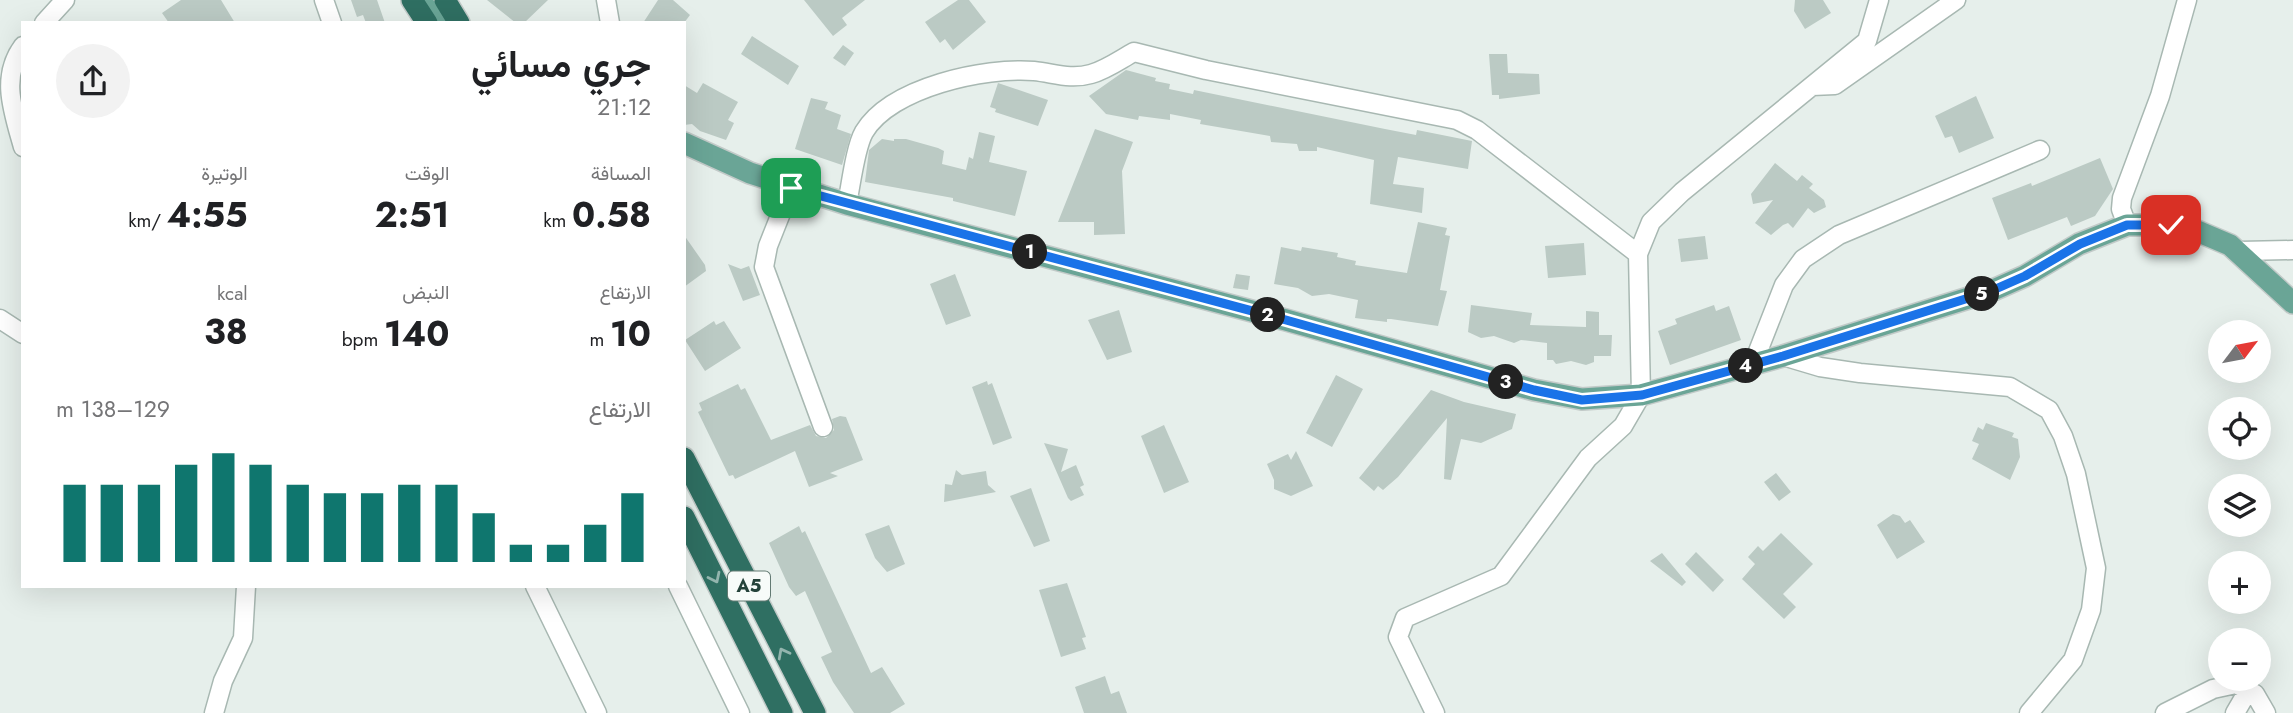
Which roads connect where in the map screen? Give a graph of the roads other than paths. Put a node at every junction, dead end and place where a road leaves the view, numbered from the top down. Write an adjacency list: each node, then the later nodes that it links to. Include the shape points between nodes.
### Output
1 (65, 0): 9 (street)
2 (324, 0): 10 (street)
3 (414, 0): 11 (highway); 12 (main road)
4 (445, 0): 13 (highway)
5 (606, 0): 14 (street)
6 (1879, 0): 16 (street, via 1867,41)
7 (1956, 0): 16 (street, via 1835,85)
8 (2187, 0): 22 (street, via 2160,96 2122,198)
9 (46, 21)
10 (331, 21)
11 (426, 21)
12 (444, 21)
13 (458, 21)
14 (610, 21)
15 (21, 49): 17 (street, via 7,70 6,88)
16 (1812, 86): 25 (street, via 1682,192 1651,222)
17 (21, 140)
18 (686, 144): 20 (main road)
19 (2040, 150): 30 (street, via 1839,235 1803,259 1784,285)
20 (791, 188): 21 (main road); 32 (street, via 764,267)
21 (847, 204): 25 (street, via 863,134 873,121 909,96 986,71 1036,71 1065,78 1093,74 1134,52 1457,120 1477,130); 31 (main road, via 1534,390 1582,400)
22 (2127, 225): 24 (main road, via 2150,223 2197,231); 29 (main road, via 1991,291)
23 (2293, 250): 24 (street)
24 (2240, 251): 26 (main road)
25 (1638, 254): 31 (street)
26 (2293, 303)
27 (0, 318): 28 (street)
28 (21, 333)
29 (1783, 356): 30 (main road); 47 (street, via 1860,373 2010,387 2049,410 2076,474 2096,568 2091,610 2073,660)
30 (1753, 364): 31 (main road)
31 (1642, 395): 46 (street, via 1623,426 1588,458 1501,576 1405,618 1398,629 1400,645)
32 (823, 427)
33 (686, 462): 45 (highway, A5, one-way to 33)
34 (686, 521): 44 (highway, A5, one-way to 44)
35 (246, 588): 41 (street, via 243,638)
36 (536, 588): 42 (street)
37 (679, 588): 43 (street)
38 (2214, 691): 48 (street)
39 (2248, 691): 49 (street)
40 (2250, 691): 50 (street)
41 (214, 713)
42 (597, 713)
43 (740, 713)
44 (782, 713)
45 (815, 713)
46 (1435, 713)
47 (2029, 713)
48 (2165, 713)
49 (2235, 713)
50 (2266, 713)

